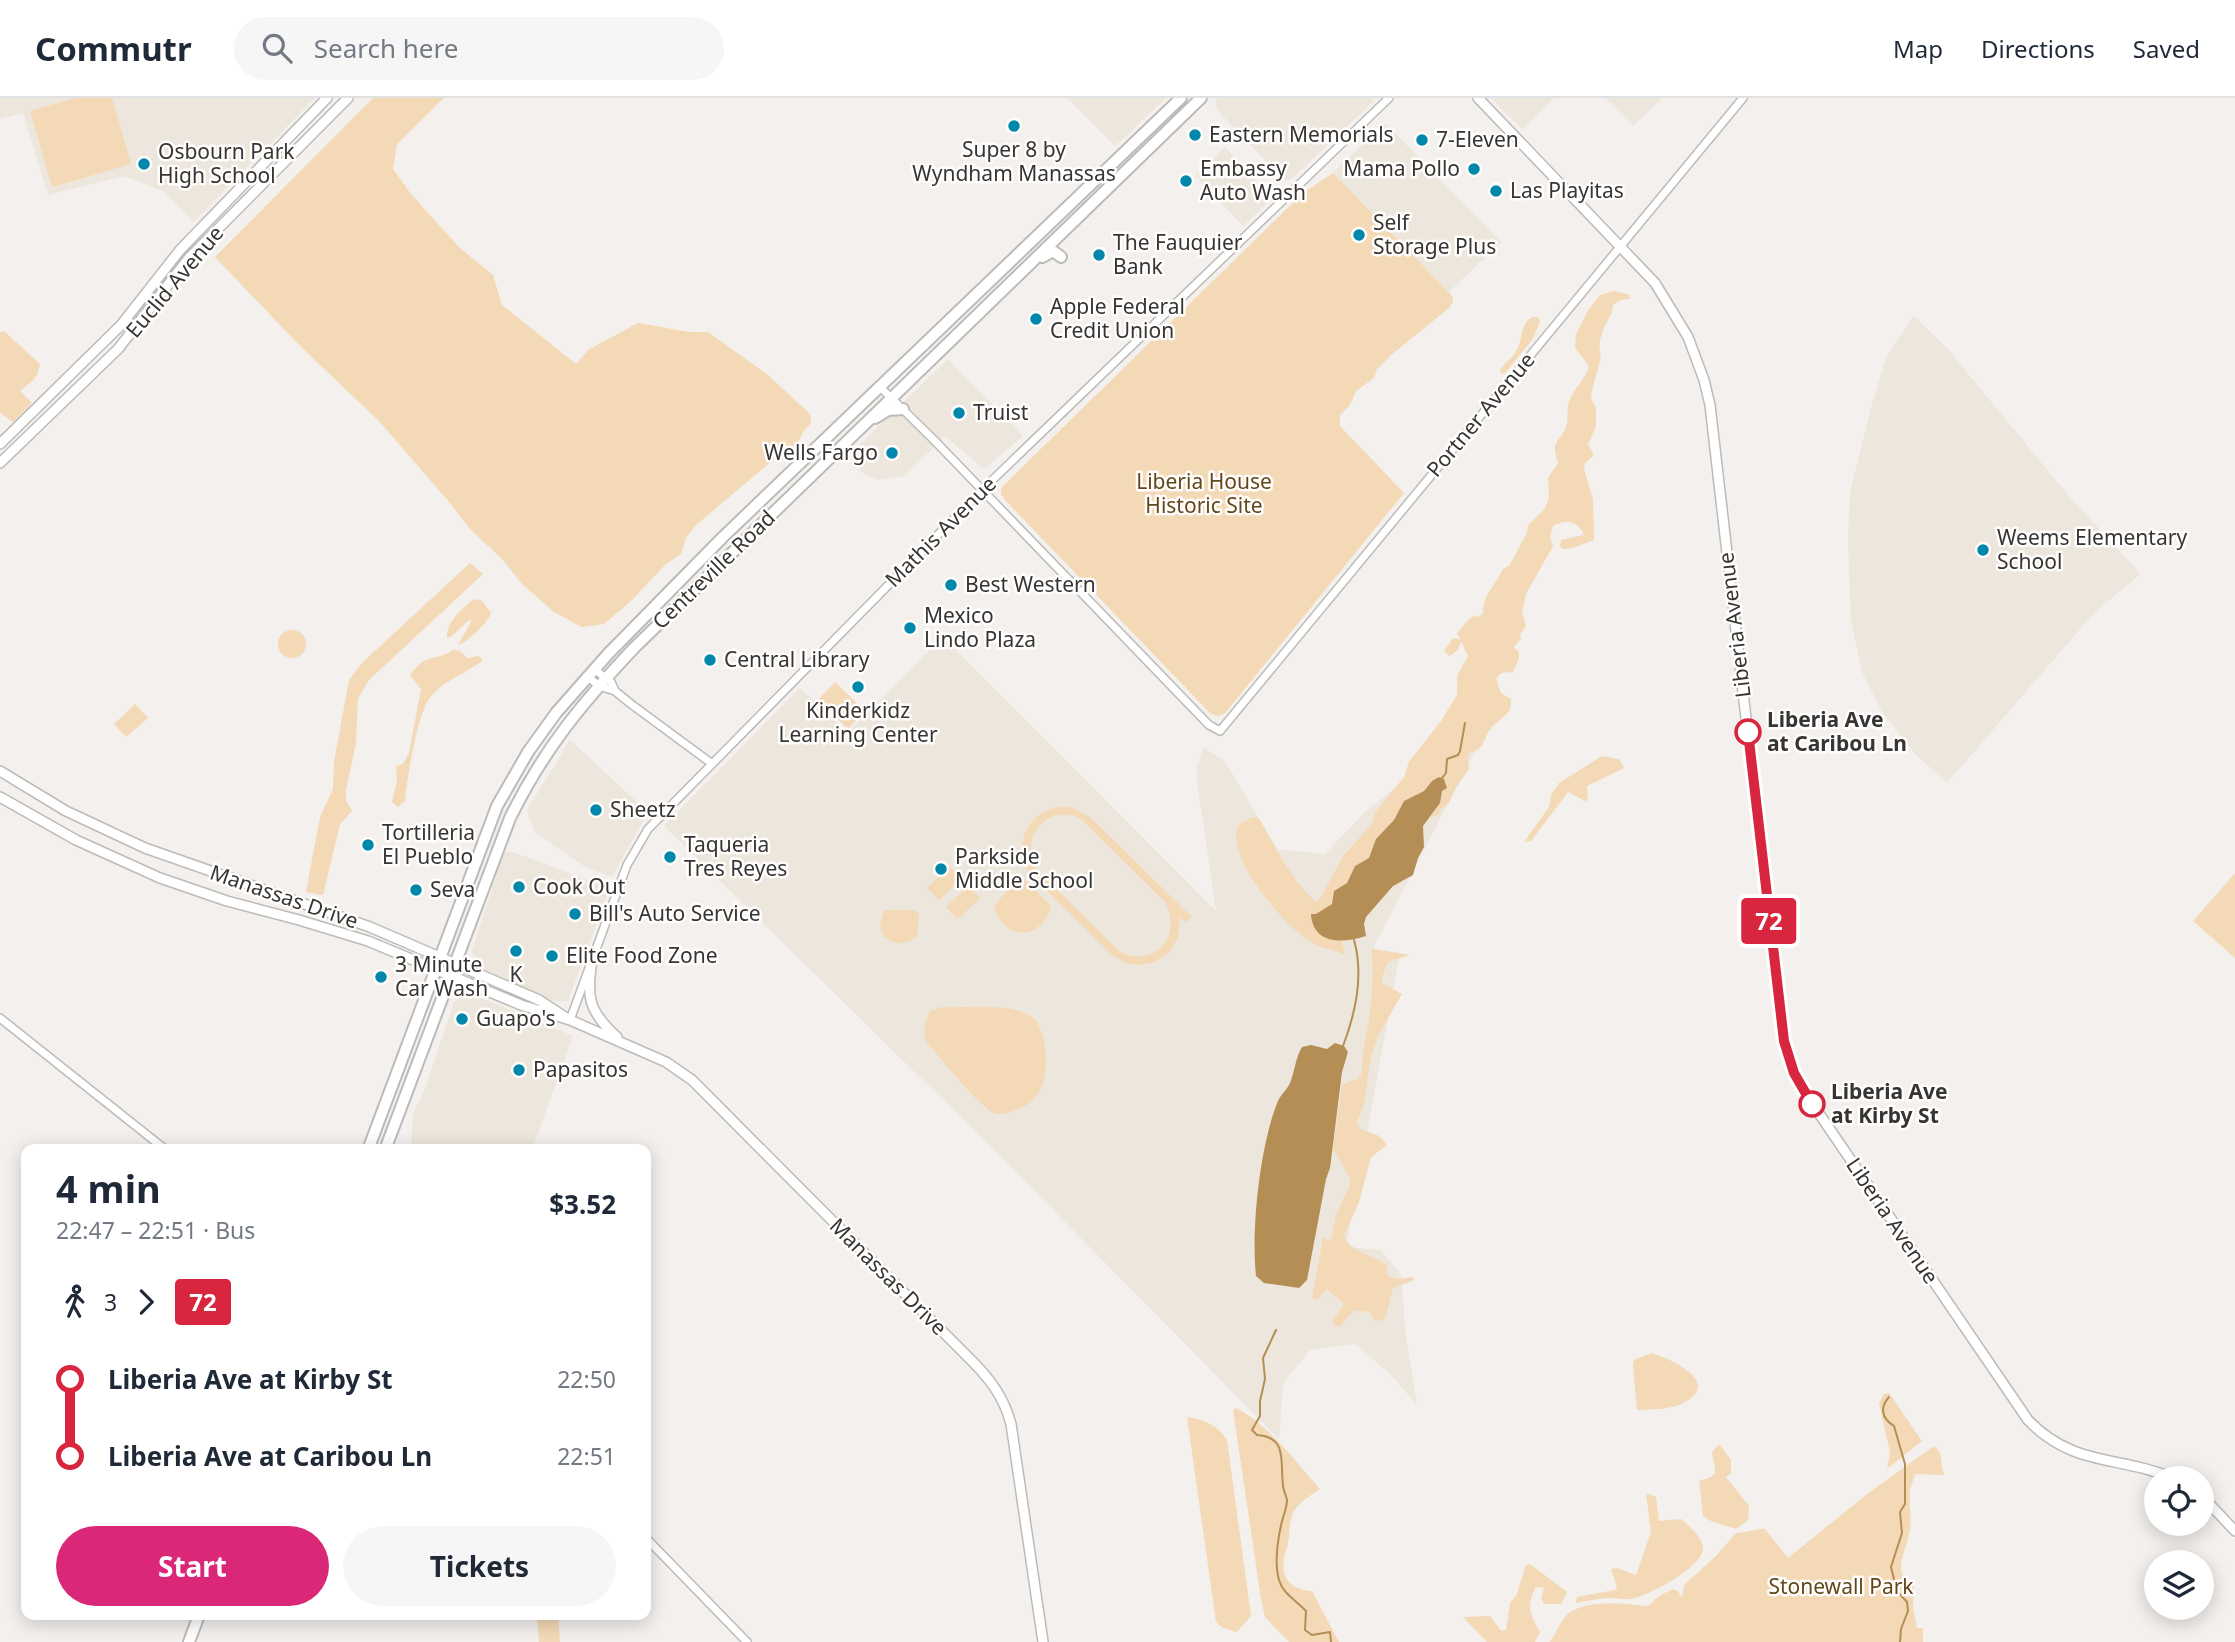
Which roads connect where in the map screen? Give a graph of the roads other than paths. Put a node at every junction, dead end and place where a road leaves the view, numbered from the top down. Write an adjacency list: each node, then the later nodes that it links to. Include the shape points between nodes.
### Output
1 (327, 98): 15 (main road, Euclid Avenue, via 180,250 121,325)
2 (348, 98): 16 (main road, Euclid Avenue, via 189,258 118,349)
3 (1181, 98): 11 (highway, Centreville Road)
4 (1201, 98): 10 (highway, Centreville Road)
5 (1390, 98): 17 (street, Mathis Avenue)
6 (1478, 98): 8 (main road, Liberia Avenue)
7 (1743, 98): 8 (street, Portner Avenue)
8 (1621, 246): 17 (street, Portner Avenue, via 1220,731 1209,725); 34 (main road, Liberia Avenue, via 1655,283 1680,321 1710,405 1779,1009 1794,1073 2028,1420 2049,1439 2078,1454)
9 (1061, 257): 10 (highway, via 1052,251)
10 (1030, 262): 12 (highway, Centreville Road)
11 (880, 387): 12 (street); 18 (highway, Centreville Road, via 722,538)
12 (891, 397): 13 (street); 14 (highway, Centreville Road)
13 (903, 409): 14 (highway, via 888,410); 17 (street)
14 (861, 427): 19 (highway, Centreville Road)
15 (0, 444)
16 (0, 463)
17 (982, 490): 20 (street, Mathis Avenue)
18 (591, 673): 19 (street); 23 (highway, Centreville Road, via 548,723 509,782)
19 (602, 682): 20 (street, via 614,685 615,691); 25 (highway, Centreville Road, via 563,728 519,800)
20 (711, 763): 24 (street, Mathis Avenue, via 636,846)
21 (0, 771): 23 (main road, Manassas Drive, via 66,811 145,848 326,910)
22 (0, 797): 26 (main road, Manassas Drive, via 76,840 160,878 344,933)
23 (439, 956): 25 (main road, Manassas Drive); 26 (highway, Centreville Road)
24 (592, 959): 29 (street, Mathis Avenue); 30 (main road, via 588,992 592,1009)
25 (454, 963): 27 (highway, Centreville Road); 29 (main road, Manassas Drive, via 539,1000)
26 (435, 968): 27 (main road, Manassas Drive); 32 (highway, Centreville Road)
27 (450, 974): 29 (main road, Manassas Drive, via 521,1005); 33 (highway, Centreville Road)
28 (0, 1018): 31 (street)
29 (570, 1020): 30 (main road, Manassas Drive)
30 (623, 1043): 41 (main road, Manassas Drive, via 666,1062 692,1080 996,1387 1011,1424)
31 (158, 1144)
32 (370, 1144)
33 (387, 1144)
34 (2144, 1468)
35 (2214, 1509): 36 (main road)
36 (2235, 1531)
37 (651, 1543): 40 (street)
38 (197, 1620): 39 (highway)
39 (189, 1642)
40 (747, 1642)
41 (1043, 1642)

